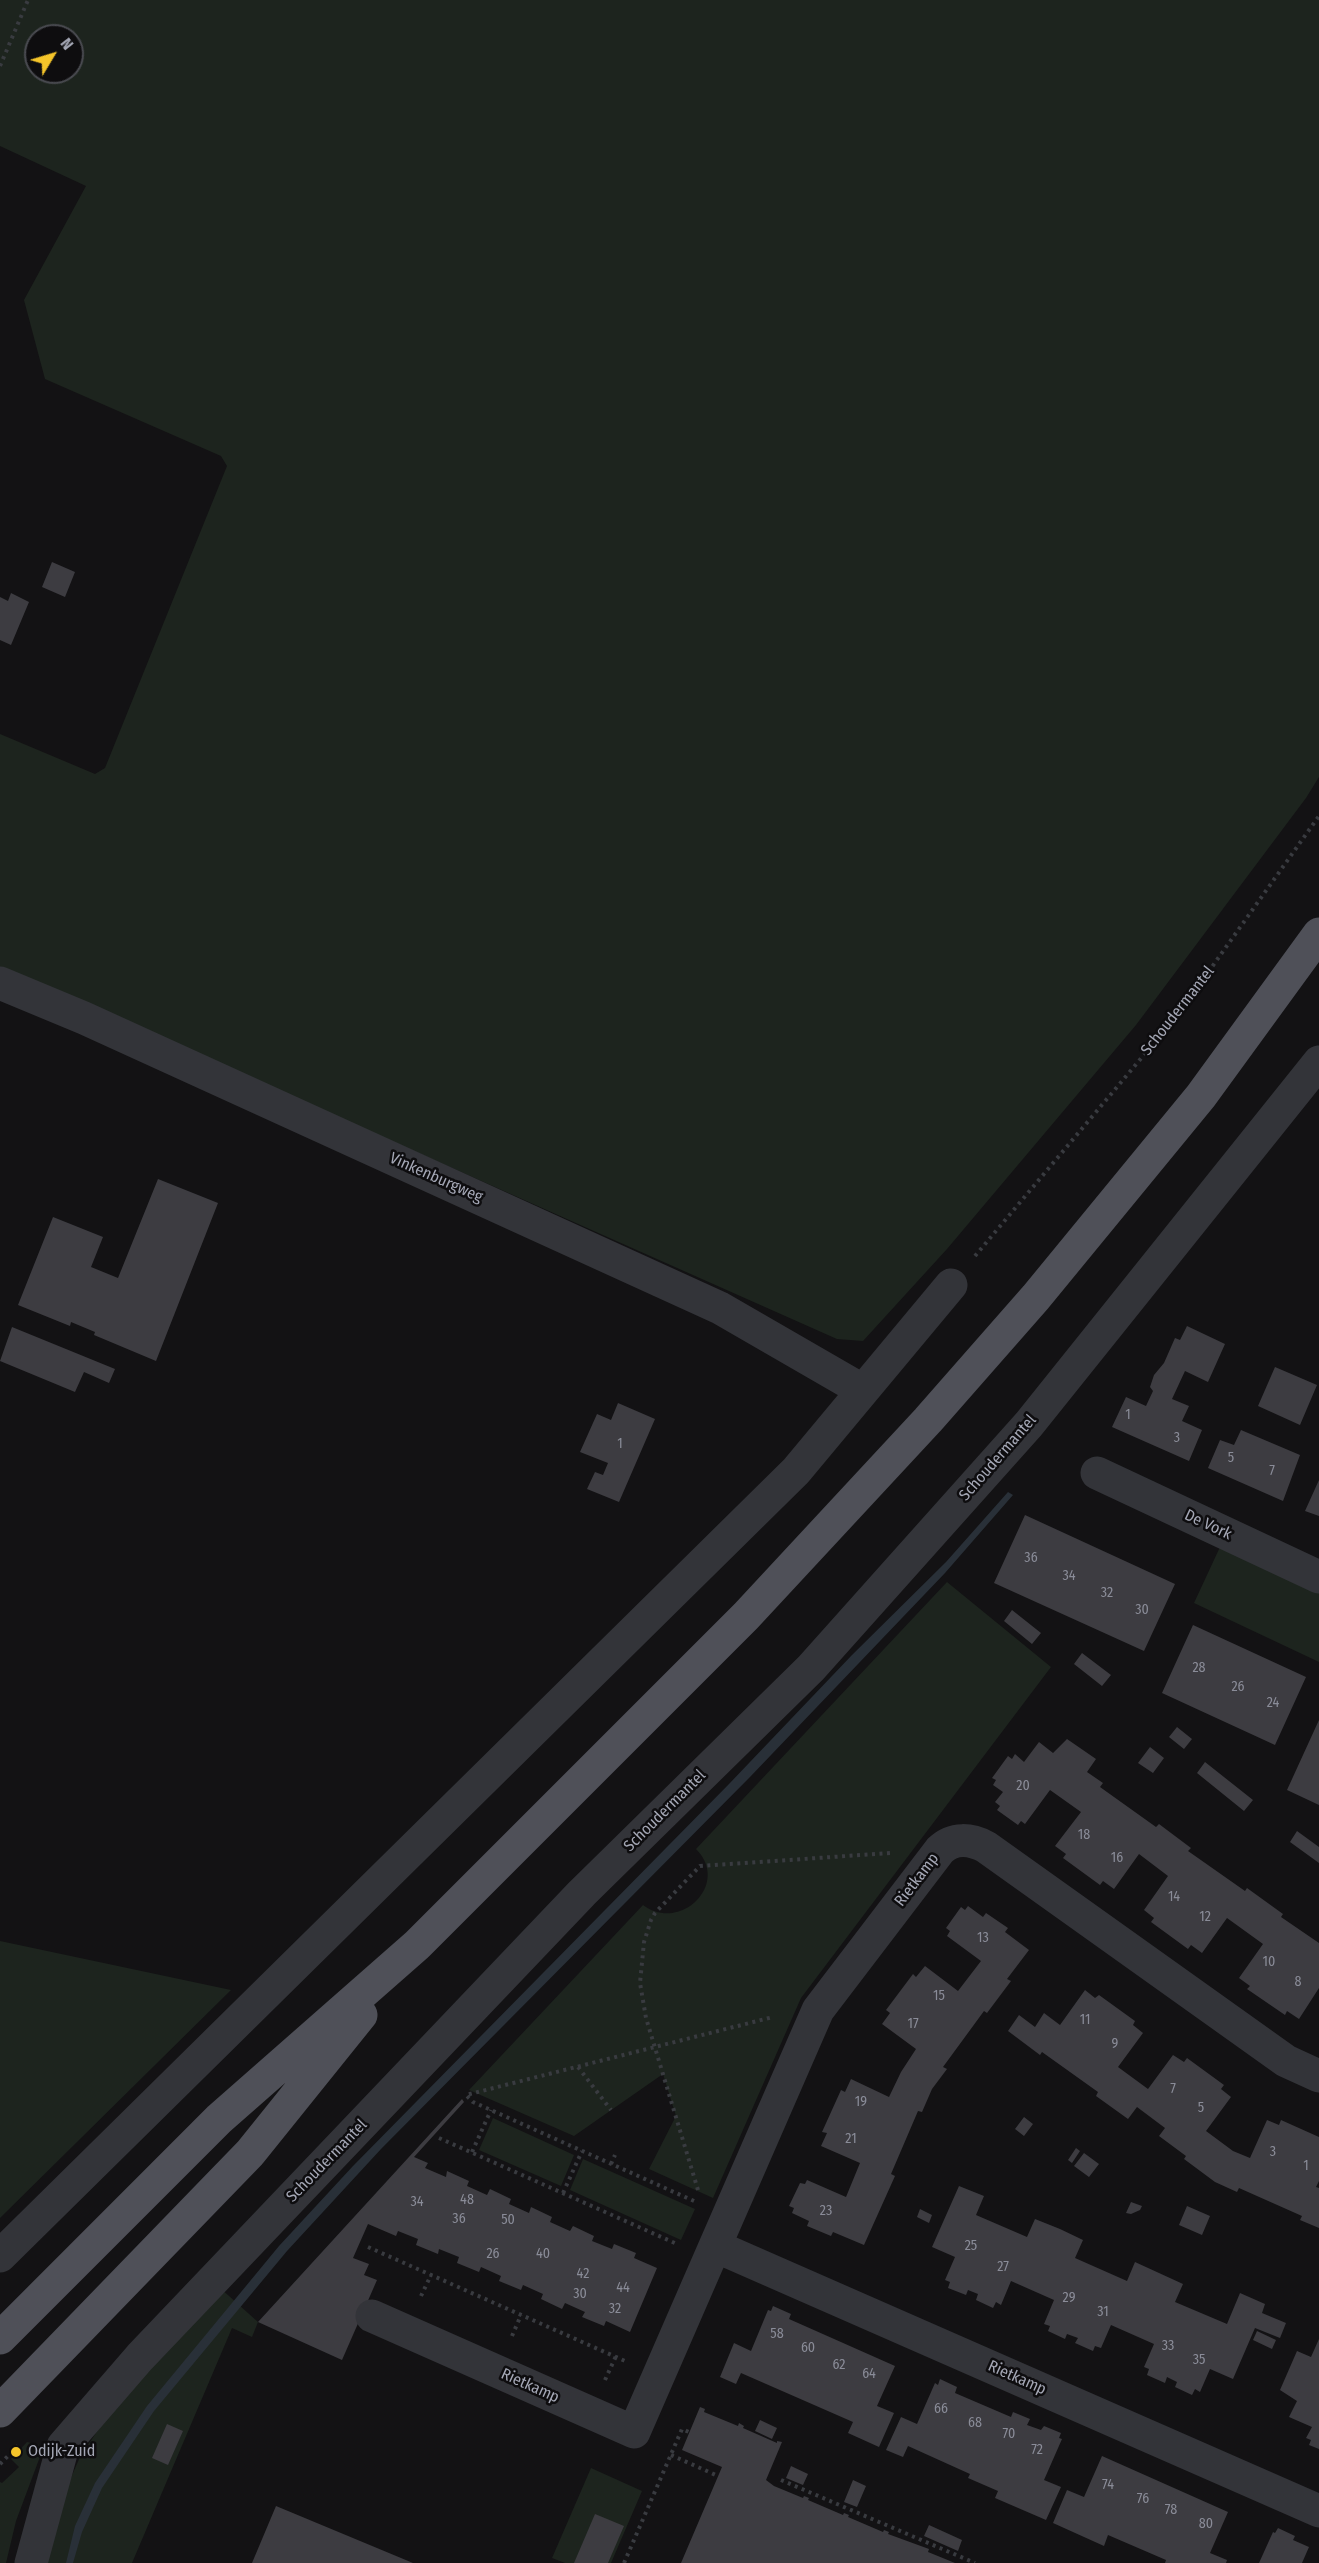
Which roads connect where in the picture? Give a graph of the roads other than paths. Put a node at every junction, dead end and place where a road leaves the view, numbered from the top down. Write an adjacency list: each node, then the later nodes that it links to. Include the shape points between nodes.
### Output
1 (1319, 934): 8 (main road, via 1201,1096 1036,1297 928,1420 746,1616)
2 (0, 983): 5 (street, Vinkenburgweg, via 720,1308)
3 (1319, 1062): 16 (street, Schoudermantel, via 1029,1424 811,1668 573,1902 140,2357 63,2446)
4 (951, 1285): 5 (street)
5 (862, 1390): 11 (street, via 796,1471)
6 (1097, 1473): 7 (street, De Vork)
7 (1319, 1577)
8 (417, 1945): 13 (main road, via 219,2119); 14 (main road, via 250,2153)
9 (1319, 2076): 10 (street, Rietkamp, via 1286,2061 986,1846 966,1840 945,1844 818,2010)
10 (699, 2246): 12 (street, Rietkamp, via 659,2375 634,2432); 15 (street, Rietkamp)
11 (0, 2256)
12 (372, 2316)
13 (0, 2338)
14 (0, 2411)
15 (1319, 2511)
16 (31, 2563)

